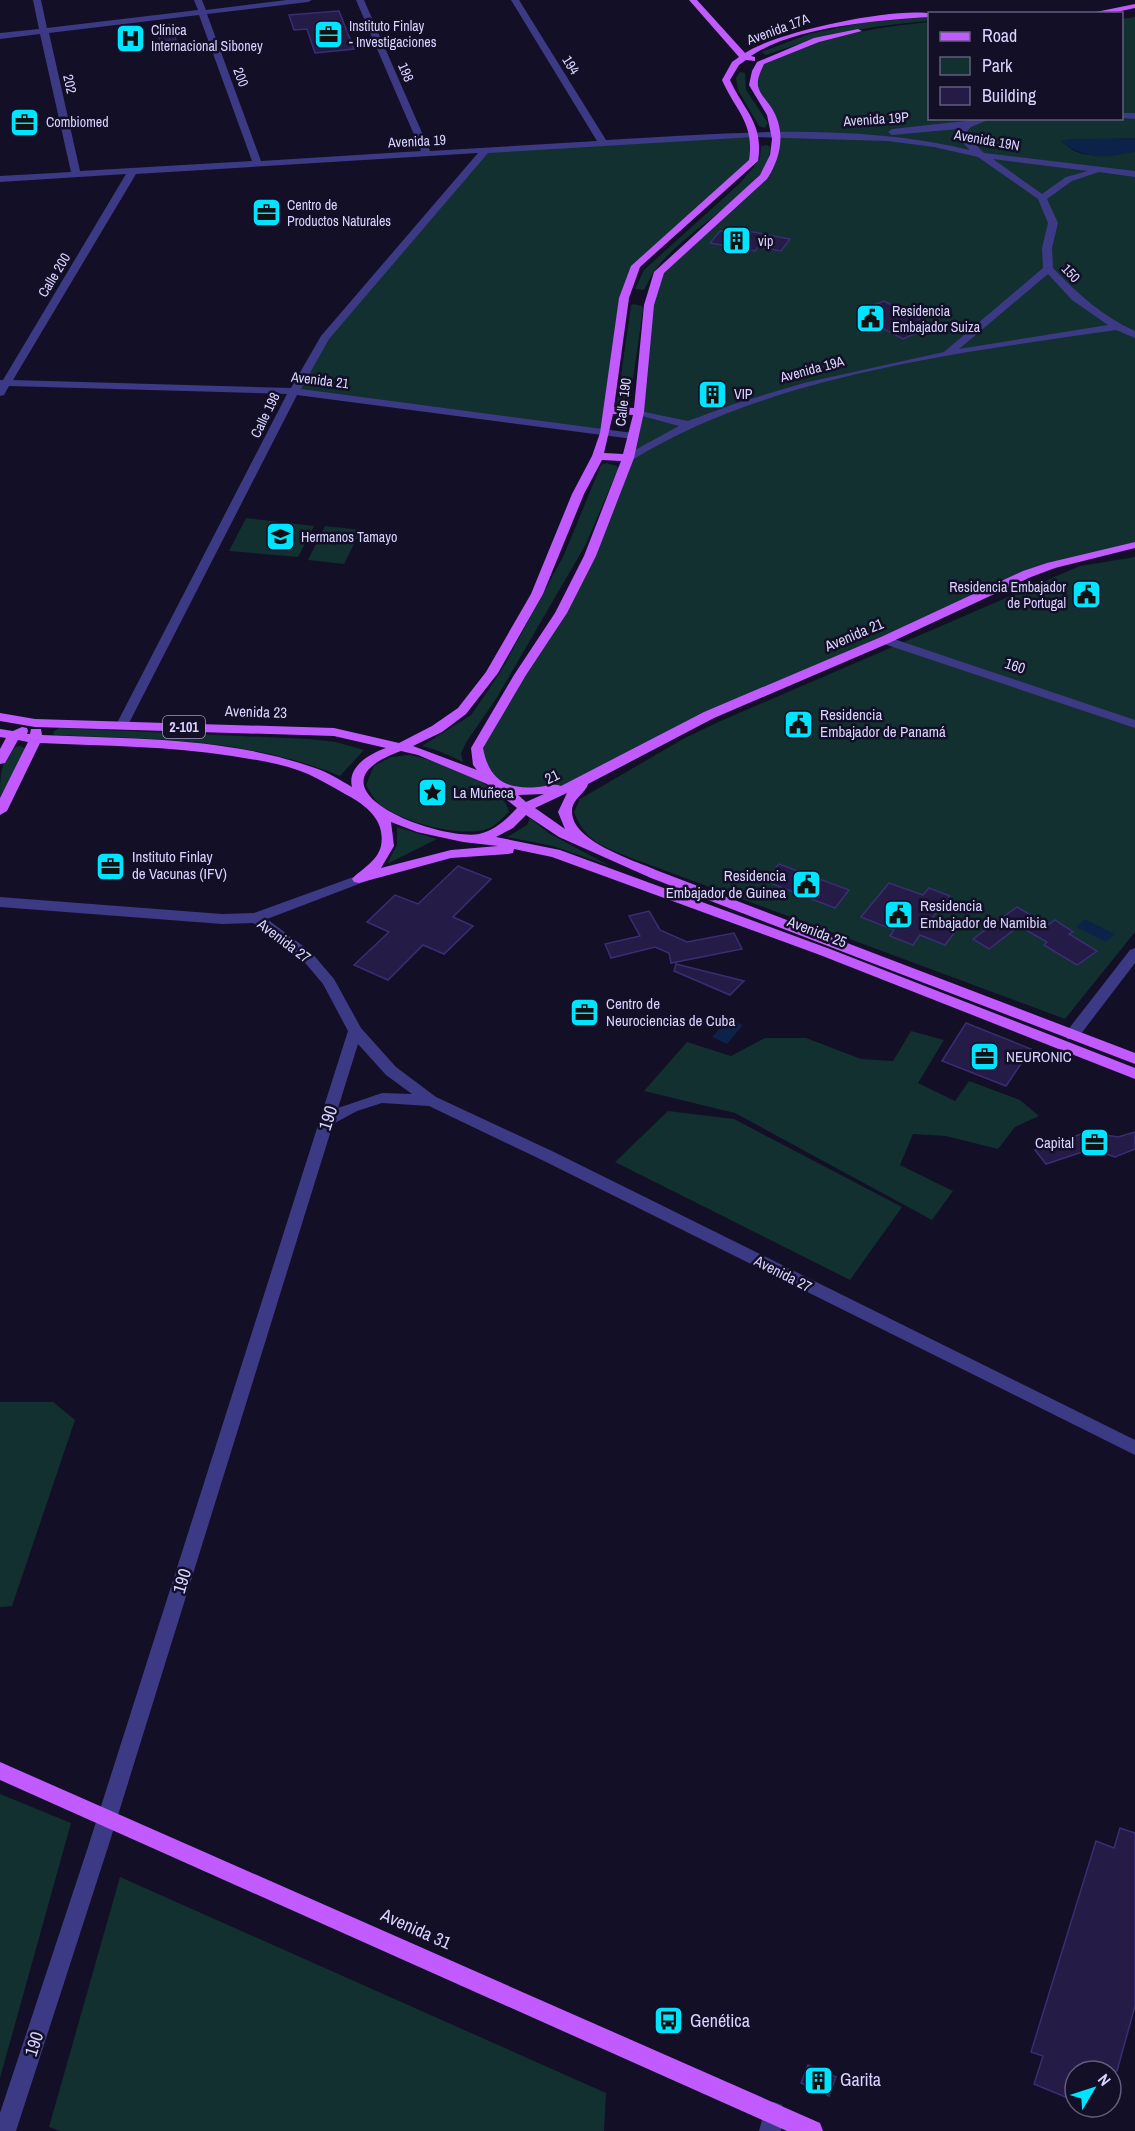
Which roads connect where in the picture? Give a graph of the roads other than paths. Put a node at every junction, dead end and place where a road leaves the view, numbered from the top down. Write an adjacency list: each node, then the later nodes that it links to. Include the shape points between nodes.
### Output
1 (37, 0): 12 (street, 202)
2 (198, 0): 8 (street, 200)
3 (308, 0): 8 (street)
4 (360, 0): 23 (street, 198)
5 (515, 0): 21 (street, 194)
6 (693, 0): 14 (main road)
7 (1135, 6): 9 (main road)
8 (202, 12): 12 (street); 25 (street, 200)
9 (1100, 12)
10 (928, 15): 14 (main road, Avenida 17A, via 835,25 782,39)
11 (928, 22): 15 (main road, Avenida 17A, via 817,40)
12 (44, 31): 13 (street); 28 (street, 202)
13 (0, 36)
14 (743, 56): 15 (main road); 18 (main road, via 726,80)
15 (761, 62): 19 (main road, via 753,81 754,94 771,115)
16 (983, 120): 17 (street, Avenida 19P)
17 (968, 125): 20 (street, Avenida 19P); 24 (street, via 960,135)
18 (754, 134): 19 (street, Avenida 19); 21 (street, Avenida 19); 33 (main road, Calle 190, via 753,161 636,266)
19 (776, 134): 20 (street, Avenida 19); 33 (main road, Calle 190, via 777,149 765,177 659,272)
20 (834, 136): 24 (street, Avenida 19N, via 916,141)
21 (604, 144): 22 (street, Avenida 19)
22 (485, 151): 23 (street, Avenida 19); 38 (street, Calle 198, via 325,338)
23 (427, 154): 25 (street, Avenida 19)
24 (981, 155): 26 (street, Avenida 19N); 31 (street)
25 (258, 164): 27 (street, Avenida 19)
26 (1108, 170): 29 (street, Avenida 19N); 31 (street, via 1070,179)
27 (133, 171): 28 (street, Avenida 19); 37 (street, Calle 200)
28 (76, 174): 30 (street, Avenida 19)
29 (1135, 174)
30 (0, 179)
31 (1042, 198): 32 (street, 150, via 1053,223 1047,248)
32 (1048, 269): 34 (street, 150, via 1076,298); 36 (street, Avenida 19A)
33 (637, 299): 40 (main road, Calle 190); 41 (main road, Calle 190, via 642,366)
34 (1117, 327): 35 (street, 150); 36 (street, Avenida 19A)
35 (1135, 335)
36 (949, 352): 42 (street, Avenida 19A, via 759,398)
37 (3, 383): 38 (street, Avenida 21); 39 (street, Calle 200)
38 (294, 391): 43 (street, Avenida 21); 52 (street, Calle 198)
39 (0, 393)
40 (609, 410): 41 (main road); 43 (main road, Calle 190)
41 (639, 412): 42 (street); 44 (main road, Calle 190)
42 (685, 424): 46 (street, Avenida 19A)
43 (605, 433): 44 (street, Avenida 21); 45 (main road, Calle 190)
44 (633, 436): 46 (main road, Calle 190)
45 (598, 456): 46 (main road); 53 (main road, Calle 190, via 537,594 492,672 462,711)
46 (628, 458): 63 (main road, Calle 190, via 590,556 561,613 477,748 480,765)
47 (1135, 545): 48 (main road, Avenida 21, via 1027,574)
48 (885, 640): 51 (street, 160); 62 (main road, Avenida 21, via 709,715)
49 (0, 717): 50 (main road, Avenida 23 / 2-101)
50 (35, 723): 52 (main road, Avenida 23 / 2-101); 56 (main road); 57 (main road)
51 (1135, 724)
52 (122, 725): 54 (main road, Avenida 23 / 2-101)
53 (437, 729): 54 (main road, via 407,736); 59 (main road, Calle 190)
54 (334, 732): 59 (main road, Avenida 23 / 2-101)
55 (0, 733): 56 (main road, 2-101)
56 (14, 736): 57 (main road, 2-101); 60 (main road)
57 (36, 739): 58 (main road, 2-101); 61 (main road)
58 (80, 740): 61 (main road, via 44,749); 64 (main road, 2-101, via 185,745 263,757 312,771)
59 (401, 747): 63 (main road, Avenida 23); 64 (main road, Calle 190, via 359,770)
60 (0, 760)
61 (25, 761): 66 (main road)
62 (593, 776): 63 (main road, via 530,792 512,791); 65 (main road, 21); 70 (main road, via 565,805 571,829)
63 (497, 784): 65 (main road, Avenida 25)
64 (361, 797): 67 (main road)
65 (525, 808): 69 (main road, 21, via 508,825); 70 (main road, Avenida 25)
66 (0, 810)
67 (380, 812): 68 (main road, via 417,828); 72 (main road, via 387,825 388,843 381,862)
68 (463, 838): 69 (main road, Avenida 25); 72 (main road)
69 (482, 838): 71 (main road, Avenida 25)
70 (592, 847): 77 (main road, Avenida 25)
71 (555, 852): 72 (main road, via 471,851 433,857); 79 (main road, Avenida 25, via 825,952)
72 (359, 879): 74 (street)
73 (0, 902): 74 (street, Avenida 27, via 222,919)
74 (256, 918): 76 (street, Avenida 27, via 306,955 329,982)
75 (1135, 953): 77 (street)
76 (355, 1030): 80 (street, Avenida 27, via 391,1071); 81 (street, 190)
77 (1072, 1035): 78 (main road, Avenida 25)
78 (1135, 1059)
79 (1135, 1074)
80 (431, 1101): 81 (street, Avenida 27, via 382,1098); 82 (street, Avenida 27)
81 (327, 1120): 84 (street, 190)
82 (1132, 1441)
83 (0, 1771): 84 (main road, Avenida 31)
84 (108, 1817): 85 (main road, Avenida 31); 86 (street, 190)
85 (772, 2122): 87 (main road, Avenida 31)
86 (5, 2131)
87 (812, 2131)

